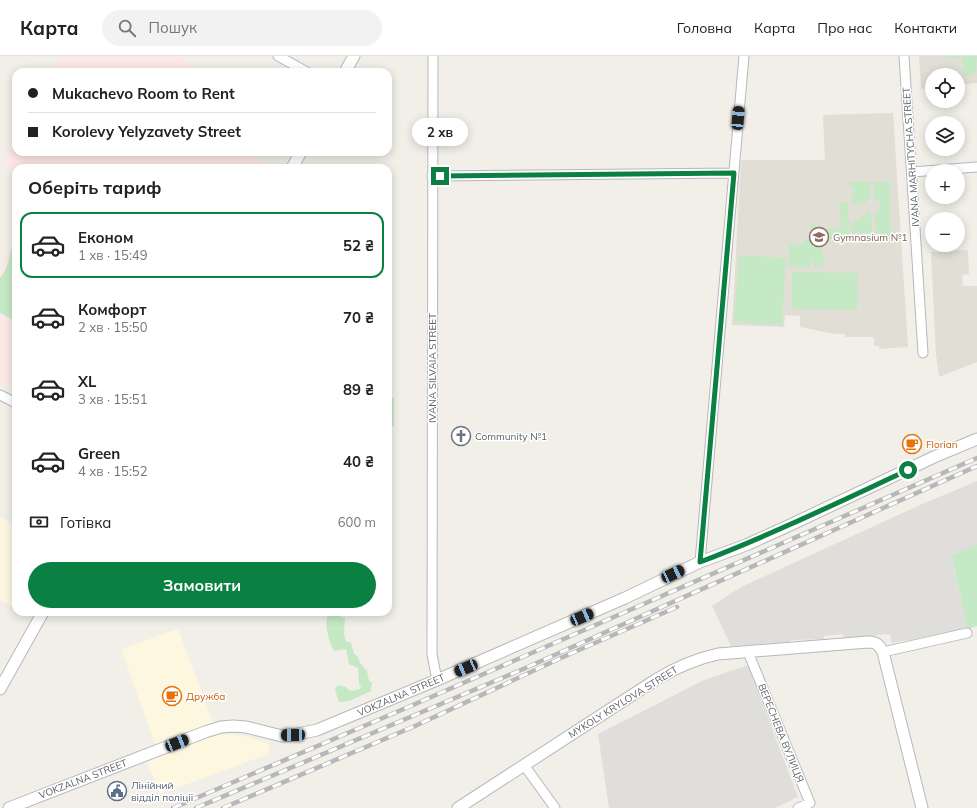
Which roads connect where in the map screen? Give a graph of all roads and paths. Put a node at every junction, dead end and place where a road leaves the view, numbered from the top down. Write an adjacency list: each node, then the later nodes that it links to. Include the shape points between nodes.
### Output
1 (278, 56): 6 (street)
2 (354, 56): 7 (street)
3 (433, 56): 11 (street, IVANA SILVAIA STREET)
4 (744, 56): 10 (street)
5 (904, 56): 9 (street, IVANA MARHITYCHA STREET)
6 (300, 68)
7 (347, 68)
8 (977, 167): 9 (street)
9 (912, 172): 12 (street, IVANA MARHITYCHA STREET)
10 (734, 173): 11 (street); 16 (street)
11 (432, 176): 21 (street, IVANA SILVAIA STREET, via 432,654)
12 (923, 353)
13 (0, 395): 14 (street)
14 (12, 401)
15 (977, 439): 16 (street, VOKZALNA STREET, via 781,530)
16 (700, 562): 21 (street, VOKZALNA STREET, via 625,598)
17 (41, 616): 22 (street)
18 (966, 634): 20 (street)
19 (748, 652): 20 (street, MYKOLY KRYLOVA STREET, via 874,642 880,645); 23 (street, MYKOLY KRYLOVA STREET, via 718,654 682,665); 27 (street, ВЕРЕСНЕВА ВУЛИЦЯ, via 810,803)
20 (884, 652): 28 (street)
21 (437, 680): 24 (street, VOKZALNA STREET, via 305,733 282,736 233,726 221,727)
22 (0, 689)
23 (524, 765): 25 (street, MYKOLY KRYLOVA STREET); 26 (street)
24 (9, 808)
25 (458, 808)
26 (555, 808)
27 (798, 808)
28 (922, 808)

